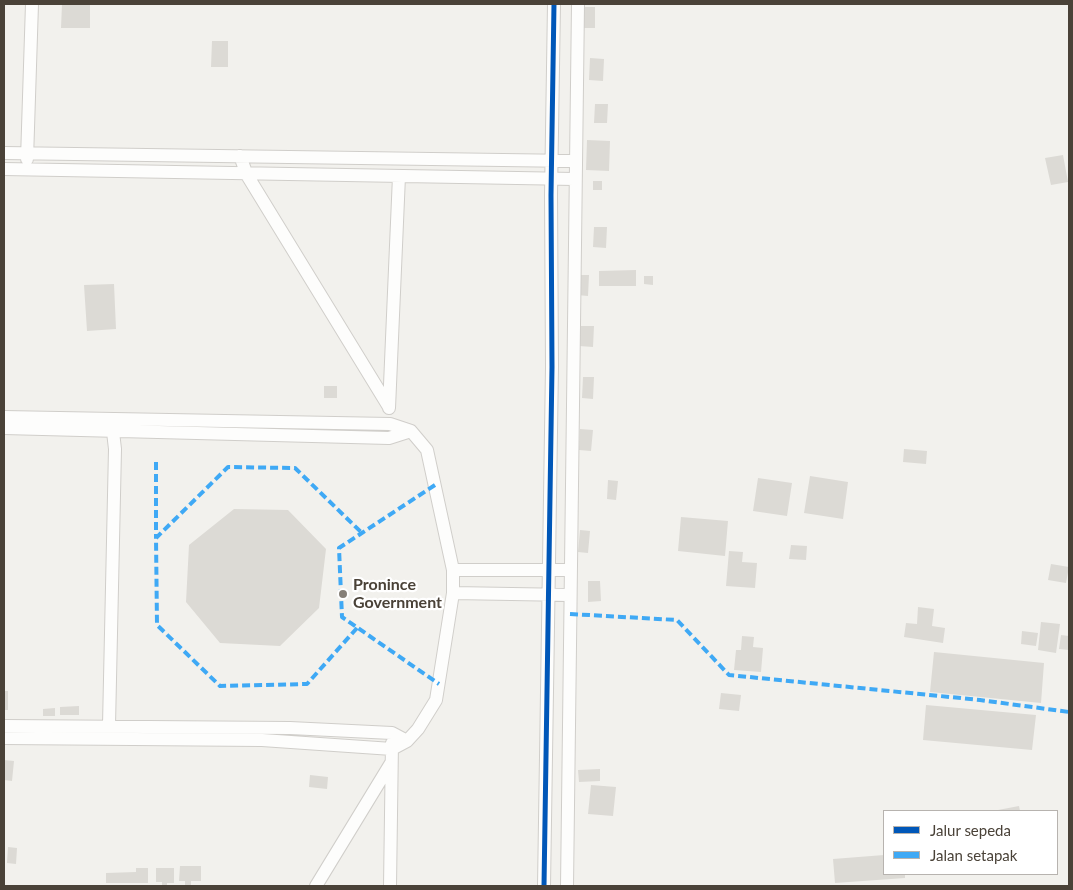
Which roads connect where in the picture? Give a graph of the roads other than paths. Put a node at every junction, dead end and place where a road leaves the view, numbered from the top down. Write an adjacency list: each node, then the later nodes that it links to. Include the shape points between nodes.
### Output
1 (32, 4): 4 (street)
2 (554, 4): 7 (street)
3 (578, 4): 8 (street)
4 (28, 152): 5 (street); 6 (street); 10 (street)
5 (4, 153)
6 (240, 156): 7 (street); 11 (street)
7 (552, 160): 8 (street); 13 (street)
8 (574, 161): 14 (street)
9 (4, 169): 10 (street)
10 (25, 170): 11 (street)
11 (247, 174): 12 (street); 15 (street)
12 (400, 176): 13 (street); 15 (street)
13 (552, 179): 14 (street); 23 (street)
14 (574, 179): 24 (street)
15 (388, 407): 17 (street)
16 (4, 417): 17 (street)
17 (390, 424): 19 (street); 21 (street)
18 (4, 428): 20 (street)
19 (411, 431): 21 (street); 22 (street, via 427,450)
20 (113, 432): 21 (street); 28 (street)
21 (389, 438)
22 (453, 570): 23 (street); 25 (street)
23 (549, 570): 24 (street); 26 (street)
24 (570, 570): 27 (street)
25 (453, 593): 26 (street); 32 (street, via 436,700)
26 (549, 594): 27 (street); 36 (street)
27 (570, 594): 37 (street)
28 (109, 725): 29 (street); 30 (street)
29 (4, 726)
30 (392, 733): 32 (street); 33 (street)
31 (4, 738): 33 (street, via 262,740)
32 (407, 741): 33 (street)
33 (392, 755): 34 (street); 35 (street)
34 (316, 886)
35 (390, 886)
36 (544, 886)
37 (567, 886)

